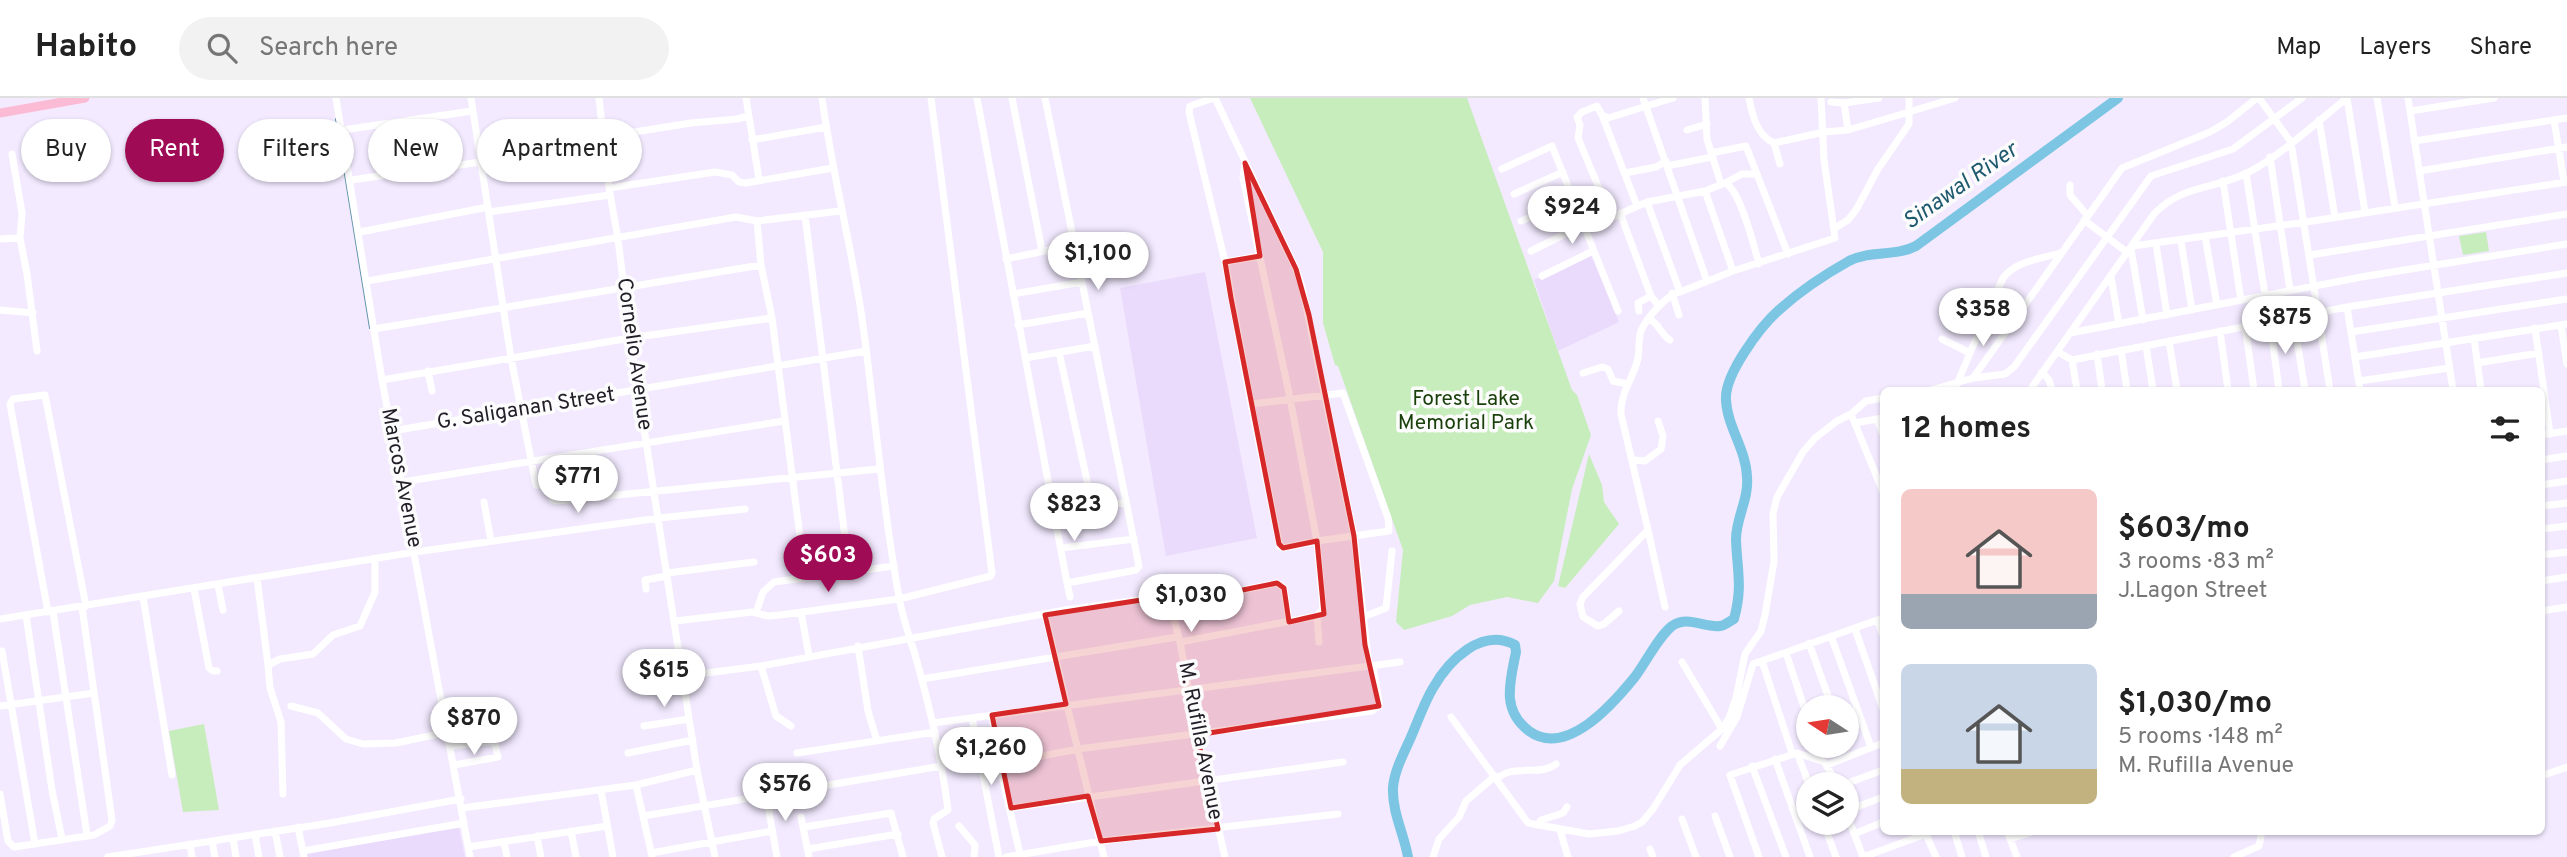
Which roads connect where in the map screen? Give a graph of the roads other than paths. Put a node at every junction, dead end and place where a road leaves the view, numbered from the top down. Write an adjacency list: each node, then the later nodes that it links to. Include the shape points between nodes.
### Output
1 (85, 98): 31 (main road)
2 (336, 98): 35 (street, Marcos Avenue)
3 (471, 98): 28 (street)
4 (599, 98): 36 (street, Cornelio Avenue)
5 (746, 98): 33 (street)
6 (821, 98): 41 (street)
7 (931, 98): 288 (street, via 992,573 987,579)
8 (978, 98): 123 (street)
9 (1012, 98): 115 (street)
10 (1045, 98): 111 (street)
11 (1215, 98): 58 (street); 124 (street, via 1188,109)
12 (1643, 98): 27 (street)
13 (1673, 98): 27 (street)
14 (1705, 98): 40 (street)
15 (1749, 98): 51 (street, via 1759,129)
16 (1821, 98): 46 (street)
17 (1879, 98): 26 (street)
18 (1909, 98): 30 (street)
19 (1955, 98): 30 (street)
20 (2258, 98): 37 (street); 94 (street, via 2210,132 2122,168)
21 (2302, 98): 37 (street)
22 (2377, 98): 85 (street)
23 (2408, 98): 29 (street)
24 (2494, 98): 29 (street)
25 (1831, 102): 26 (street)
26 (1844, 103): 44 (street)
27 (1646, 107): 32 (street, via 1608,118); 59 (street)
28 (472, 111): 42 (street); 47 (street)
29 (2410, 111): 49 (street)
30 (1909, 112): 44 (street); 100 (street, via 1909,124 1862,188 1852,215)
31 (0, 113)
32 (1602, 115): 65 (street); 92 (street, via 1597,106 1582,112 1577,130)
33 (748, 116): 45 (street); 48 (street)
34 (2567, 118): 39 (street)
35 (341, 119)
36 (601, 119)
37 (2276, 119): 50 (street); 106 (street, via 2229,152 2151,176)
38 (2319, 120): 50 (street); 88 (street, via 2347,98); 93 (street)
39 (2554, 120): 49 (street); 53 (street)
40 (1707, 124): 43 (street); 55 (street)
41 (826, 127): 48 (street); 61 (street)
42 (354, 128)
43 (1687, 130)
44 (1848, 130): 46 (street)
45 (642, 131)
46 (1824, 132): 51 (street); 100 (street)
47 (477, 139)
48 (752, 139): 68 (street)
49 (2414, 141): 63 (street)
50 (2291, 142): 56 (street); 97 (street)
51 (1774, 143): 60 (street)
52 (2567, 148): 53 (street)
53 (2558, 149): 63 (street); 74 (street)
54 (12, 154): 107 (street, via 22,213)
55 (1711, 155): 59 (street); 67 (street, via 1746,146); 75 (street)
56 (2270, 157): 66 (street); 99 (street)
57 (477, 163): 69 (street)
58 (1245, 163): 121 (street, via 1243,178); 224 (street, via 1296,269)
59 (1667, 163): 65 (street); 80 (street)
60 (1780, 164)
61 (833, 168): 68 (street); 87 (street)
62 (1502, 169): 64 (street, via 1552,146)
63 (2419, 171): 83 (street)
64 (1563, 172): 79 (street); 81 (street)
65 (1625, 173): 84 (street)
66 (2246, 173): 70 (street); 101 (street)
67 (1757, 174): 75 (street, via 1742,174); 119 (street)
68 (759, 179): 78 (street, via 743,183 715,172)
69 (354, 180)
70 (2223, 181): 103 (street); 114 (street, via 2164,202)
71 (351, 182): 102 (street, Marcos Avenue)
72 (484, 182): 86 (street)
73 (608, 182): 78 (street, Cornelio Avenue)
74 (2566, 182): 83 (street)
75 (1723, 183): 77 (street); 125 (street, via 1732,187 1738,200)
76 (2070, 185): 94 (street, via 2070,195)
77 (1704, 191): 80 (street); 128 (street)
78 (609, 192): 86 (street); 109 (street, Cornelio Avenue)
79 (1514, 194)
80 (1676, 197): 82 (street); 133 (street)
81 (1574, 200): 96 (street); 98 (street)
82 (1647, 202): 84 (street); 138 (street)
83 (2424, 203): 85 (street); 104 (street)
84 (1637, 206): 89 (street)
85 (2395, 207): 88 (street)
86 (489, 210): 102 (street); 122 (street)
87 (840, 211): 91 (street); 183 (street, via 850,242)
88 (2365, 212): 93 (street)
89 (1620, 213): 92 (street); 142 (street)
90 (2567, 214): 104 (street)
91 (805, 215): 95 (street); 189 (street)
92 (1611, 217): 98 (street)
93 (2335, 217): 97 (street)
94 (2085, 218): 106 (street); 118 (street)
95 (757, 221): 109 (street, via 736,217); 126 (street)
96 (1521, 221)
97 (2306, 222): 99 (street); 120 (street)
98 (1584, 224): 116 (street); 117 (street)
99 (2281, 226): 101 (street); 137 (street)
100 (1835, 228): 119 (street, via 1835,238)
101 (2255, 230): 103 (street); 141 (street)
102 (360, 232): 132 (street, Marcos Avenue)
103 (2230, 233): 105 (street); 144 (street)
104 (2429, 235): 120 (street); 127 (street)
105 (2205, 236): 110 (street); 145 (street)
106 (2107, 237): 114 (street); 201 (street, via 2014,368 2005,374)
107 (20, 238): 108 (street); 153 (street)
108 (0, 239)
109 (618, 239): 122 (street); 136 (street, Cornelio Avenue)
110 (2181, 241): 112 (street); 151 (street)
111 (1074, 244): 115 (street); 134 (street)
112 (2156, 244): 114 (street); 157 (street)
113 (2567, 244): 127 (street)
114 (2131, 249): 131 (street); 162 (street)
115 (1042, 251): 123 (street)
116 (1531, 251)
117 (1593, 251): 130 (street); 152 (street)
118 (2061, 253): 187 (street, via 2009,271); 201 (street)
119 (1788, 254): 125 (street)
120 (2310, 255): 135 (street)
121 (1260, 256): 124 (street); 226 (street)
122 (496, 259): 132 (street); 148 (street)
123 (1006, 259): 140 (street)
124 (1225, 262): 228 (street)
125 (1759, 264): 128 (street)
126 (761, 265): 136 (street); 160 (street)
127 (2434, 265): 135 (street); 139 (street)
128 (1733, 271): 133 (street)
129 (2567, 274): 139 (street)
130 (1542, 276)
131 (2111, 277): 164 (street); 172 (street)
132 (367, 281): 169 (street, Marcos Avenue)
133 (1707, 281): 138 (street)
134 (1082, 282): 140 (street); 154 (street)
135 (2315, 285): 137 (street); 155 (street)
136 (624, 287): 148 (street); 173 (street, Cornelio Avenue)
137 (2290, 290): 141 (street)
138 (1676, 293): 146 (street); 156 (street)
139 (2438, 293): 147 (street); 159 (street)
140 (1013, 294): 166 (street)
141 (2265, 295): 144 (street)
142 (1651, 296): 146 (street); 150 (street, via 1638,303)
143 (2567, 299): 159 (street)
144 (2241, 300): 145 (street)
145 (2217, 305): 151 (street)
146 (1659, 306): 161 (street)
147 (2347, 307): 155 (street); 171 (street)
148 (504, 309): 169 (street); 191 (street)
149 (0, 310): 153 (street)
150 (1639, 310)
151 (2192, 310): 157 (street)
152 (1618, 311)
153 (33, 313): 182 (street)
154 (1088, 313): 166 (street); 180 (street)
155 (2318, 313): 158 (street); 218 (street)
156 (1678, 314)
157 (2167, 315): 162 (street)
158 (2293, 316): 163 (street); 217 (street)
159 (2441, 317): 171 (street); 178 (street)
160 (772, 318): 173 (street); 195 (street)
161 (1649, 319): 176 (street); 203 (street, via 1641,330 1638,360)
162 (2143, 320): 164 (street)
163 (2270, 321): 167 (street); 216 (street)
164 (2119, 324): 172 (street)
165 (2564, 324): 168 (street); 196 (street)
166 (1018, 325): 192 (street)
167 (2245, 325): 170 (street); 215 (street)
168 (2536, 328): 174 (street); 186 (street)
169 (374, 329): 202 (street, Marcos Avenue)
170 (2220, 331): 177 (street); 214 (street)
171 (2351, 332): 190 (street)
172 (2070, 333): 185 (street)
173 (630, 338): 191 (street); 222 (street, Cornelio Avenue)
174 (2473, 338): 178 (street); 194 (street)
175 (1942, 339): 187 (street)
176 (1670, 340)
177 (2169, 341): 179 (street); 213 (street)
178 (2445, 343): 190 (street); 197 (street)
179 (2146, 345): 181 (street); 212 (street)
180 (1094, 346): 184 (street); 253 (street)
181 (2121, 350): 188 (street); 211 (street)
182 (37, 351)
183 (866, 351): 189 (street, G. Saliganan Street); 244 (street)
184 (1059, 352): 192 (street); 256 (street)
185 (2058, 352): 193 (street); 199 (street)
186 (2539, 352): 194 (street); 221 (street)
187 (1970, 353): 204 (street)
188 (2097, 355): 193 (street); 210 (street)
189 (823, 357): 195 (street, G. Saliganan Street); 245 (street)
190 (2355, 357): 205 (street)
191 (511, 358): 198 (street); 229 (street)
192 (1024, 358): 258 (street)
193 (2073, 359): 209 (street)
194 (2477, 363): 220 (street)
195 (778, 365): 222 (street, G. Saliganan Street); 232 (street)
196 (2567, 365)
197 (2449, 368): 205 (street); 219 (street)
198 (428, 371): 202 (street); 223 (street)
199 (2042, 372): 207 (street); 208 (street)
200 (1583, 373): 203 (street, via 1602,367 1614,381)
201 (1973, 378): 204 (street)
202 (382, 380): 235 (street, Marcos Avenue)
203 (1628, 384): 243 (street, via 1621,414)
204 (1957, 384): 206 (street)
205 (2360, 386)
206 (1944, 387)
207 (2032, 387)
208 (2051, 387)
209 (2077, 387)
210 (2102, 387)
211 (2127, 387)
212 (2153, 387)
213 (2177, 387)
214 (2228, 387)
215 (2255, 387)
216 (2279, 387)
217 (2305, 387)
218 (2330, 387)
219 (2452, 387)
220 (2481, 387)
221 (2544, 387)
222 (639, 390): 229 (street, G. Saliganan Street); 239 (street, Cornelio Avenue)
223 (432, 391)
224 (1325, 394): 226 (street); 263 (street); 263 (street, via 1344,394 1390,522 1387,533)
225 (2545, 396): 237 (street)
226 (1290, 398): 228 (street); 266 (street)
227 (1880, 399): 230 (street, via 1866,401)
228 (1251, 404): 266 (street, via 1280,547)
229 (521, 409): 235 (street, G. Saliganan Street); 242 (street)
230 (1851, 414): 234 (street); 345 (street, via 1808,445 1777,497 1765,615 1761,631 1745,654 1736,698)
231 (1880, 419): 234 (street)
232 (784, 421): 239 (street); 246 (street)
233 (1658, 421): 243 (street, via 1661,449 1645,461)
234 (1855, 423): 250 (street)
235 (392, 431): 248 (street, Marcos Avenue)
236 (2567, 431): 237 (street)
237 (2550, 433): 238 (street)
238 (2545, 434)
239 (648, 443): 242 (street); 251 (street, Cornelio Avenue)
240 (2567, 456): 241 (street)
241 (2545, 459)
242 (531, 460): 248 (street); 251 (street, via 535,484 549,486 554,501)
243 (1633, 460): 262 (street)
244 (879, 469): 245 (street); 274 (street)
245 (837, 474): 246 (street); 275 (street)
246 (792, 479): 251 (street); 277 (street)
247 (2567, 481): 249 (street)
248 (402, 482): 269 (street, Marcos Avenue)
249 (2545, 484)
250 (1880, 485)
251 (656, 490): 259 (street, Cornelio Avenue)
252 (484, 502): 265 (street)
253 (1126, 502): 256 (street); 264 (street)
254 (2567, 503): 255 (street)
255 (2545, 506)
256 (1093, 508): 258 (street)
257 (745, 509): 259 (street)
258 (1056, 516): 267 (street)
259 (659, 518): 265 (street); 276 (street, Cornelio Avenue)
260 (2567, 526): 261 (street)
261 (2545, 529)
262 (1648, 530): 291 (street); 295 (street, via 1580,604 1583,617 1598,626)
263 (1354, 537): 266 (street); 302 (street)
264 (1134, 540): 267 (street); 281 (street, via 1138,569)
265 (491, 541): 269 (street)
266 (1317, 541): 301 (street, via 1323,608)
267 (1061, 548): 281 (street)
268 (1392, 551): 302 (street, via 1386,608)
269 (415, 552): 272 (street); 346 (street, Marcos Avenue)
270 (2567, 552): 271 (street)
271 (2545, 555)
272 (375, 559): 279 (street); 321 (street, via 375,592 360,626 333,635 313,654)
273 (754, 562): 276 (street)
274 (894, 566): 275 (street); 288 (street)
275 (849, 570): 277 (street)
276 (667, 575): 285 (street, via 645,580); 305 (street, Cornelio Avenue)
277 (805, 576): 298 (street, via 769,585)
278 (2567, 577): 280 (street)
279 (257, 578): 282 (street); 321 (street)
280 (2545, 580)
281 (1067, 583): 287 (street)
282 (218, 585): 284 (street); 293 (street)
283 (1165, 585): 289 (street, M. Rufilla Avenue)
284 (194, 589): 286 (street); 324 (street, via 209,668)
285 (646, 589)
286 (143, 597): 290 (street); 375 (street)
287 (1070, 597)
288 (899, 599): 297 (street); 309 (street)
289 (1168, 600): 300 (street); 306 (street, via 1278,583 1285,591); 310 (street, M. Rufilla Avenue)
290 (84, 606): 296 (street); 296 (street, via 45,396 13,399 10,404); 328 (street)
291 (1665, 607)
292 (2567, 607): 294 (street)
293 (223, 610)
294 (2545, 610)
295 (1619, 611)
296 (51, 612): 299 (street); 331 (street)
297 (801, 612): 298 (street); 316 (street)
298 (756, 613): 305 (street)
299 (26, 615): 303 (street); 333 (street)
300 (1045, 615): 309 (street); 317 (street)
301 (1317, 616): 306 (street); 311 (street)
302 (1363, 617): 323 (street)
303 (0, 619)
304 (1880, 619): 307 (street)
305 (675, 621): 325 (street, Cornelio Avenue)
306 (1289, 622): 310 (street)
307 (1855, 629): 308 (street); 332 (street)
308 (1831, 636): 312 (street); 354 (street)
309 (910, 637): 313 (street); 326 (street)
310 (1179, 640): 317 (street); 327 (street, M. Rufilla Avenue)
311 (1319, 642)
312 (1809, 643): 315 (street); 330 (street)
313 (858, 646): 316 (street); 350 (street)
314 (2, 651): 335 (street)
315 (1786, 653): 318 (street); 329 (street)
316 (809, 656): 322 (street)
317 (1055, 657): 326 (street); 334 (street)
318 (1762, 661): 353 (street, via 1751,668 1737,717); 359 (street)
319 (1400, 662): 323 (street)
320 (1682, 662): 345 (street)
321 (268, 665): 383 (street, via 281,722)
322 (761, 666): 325 (street); 344 (street, via 776,716)
323 (1371, 666): 327 (street); 348 (street, via 1380,701 1372,711)
324 (217, 671)
325 (683, 676): 341 (street, Cornelio Avenue)
326 (922, 679): 342 (street)
327 (1188, 688): 334 (street); 348 (street, M. Rufilla Avenue)
328 (94, 693): 331 (street); 413 (street, via 112,820 109,829)
329 (1800, 695)
330 (1828, 695)
331 (67, 697): 333 (street); 413 (street)
332 (1880, 700)
333 (39, 701): 335 (street); 424 (street)
334 (1066, 704): 338 (street); 355 (street)
335 (11, 705): 336 (street); 429 (street)
336 (0, 706)
337 (291, 706): 346 (street, via 318,713 346,739 363,744 396,743)
338 (992, 715): 340 (street); 392 (street)
339 (1451, 717): 377 (street)
340 (972, 718): 342 (street); 457 (street)
341 (689, 719): 343 (street); 349 (street, Cornelio Avenue)
342 (933, 723): 347 (street)
343 (644, 726)
344 (791, 726)
345 (1722, 729): 406 (street, via 1674,771 1642,822 1597,834)
346 (448, 732): 352 (street, Marcos Avenue)
347 (935, 732): 350 (street); 368 (street)
348 (1197, 735): 355 (street); 379 (street, M. Rufilla Avenue)
349 (693, 740): 357 (street); 371 (street, Cornelio Avenue)
350 (877, 741): 358 (street)
351 (1880, 744): 354 (street)
352 (451, 746): 367 (street, Marcos Avenue); 367 (street, via 494,741 498,757)
353 (1720, 746)
354 (1871, 747): 356 (street)
355 (1078, 749): 363 (street); 385 (street)
356 (1859, 751)
357 (628, 753)
358 (797, 753)
359 (1795, 753): 362 (street); 365 (street); 373 (street)
360 (1823, 758): 365 (street)
361 (1840, 758): 365 (street)
362 (1775, 759): 369 (street); 468 (street)
363 (1016, 761)
364 (1343, 762): 379 (street)
365 (1825, 763): 374 (street)
366 (1556, 764): 377 (street, via 1548,769 1506,771)
367 (454, 765): 387 (street, Marcos Avenue)
368 (942, 766): 384 (street); 455 (street, via 947,810 933,823)
369 (1752, 766): 466 (street, via 1730,777); 467 (street)
370 (2567, 767): 376 (street)
371 (697, 769): 380 (street); 388 (street, Cornelio Avenue)
372 (1880, 770): 378 (street)
373 (1804, 772)
374 (1830, 772)
375 (172, 775)
376 (2545, 775)
377 (1496, 778): 400 (street, via 1526,822); 462 (street, via 1466,801 1459,817 1439,839)
378 (1859, 778)
379 (1208, 780): 385 (street); 405 (street, M. Rufilla Avenue)
380 (636, 785): 381 (street); 394 (street)
381 (601, 790): 391 (street); 401 (street)
382 (0, 794): 429 (street, via 9,844)
383 (283, 794)
384 (766, 794): 388 (street); 409 (street)
385 (1088, 796): 392 (street); 427 (street)
386 (1880, 798): 390 (street)
387 (461, 799): 391 (street, Marcos Avenue); 403 (street)
388 (705, 806): 394 (street); 426 (street, Cornelio Avenue)
389 (1567, 807): 400 (street)
390 (1859, 807)
391 (463, 808): 398 (street, Marcos Avenue)
392 (1011, 808): 437 (street)
393 (1338, 814): 405 (street)
394 (643, 816): 438 (street)
395 (1715, 816): 465 (street)
396 (801, 817): 404 (street)
397 (1682, 820): 464 (street)
398 (464, 823): 432 (street, Marcos Avenue); 436 (street)
399 (1880, 823): 410 (street)
400 (1538, 825): 406 (street)
401 (607, 826): 408 (street); 451 (street)
402 (959, 826): 456 (street, via 975,845)
403 (298, 827): 407 (street); 436 (street)
404 (804, 827): 412 (street, via 890,813); 435 (street)
405 (1218, 829): 427 (street); 461 (street, M. Rufilla Avenue)
406 (1560, 830): 463 (street)
407 (275, 831): 411 (street); 446 (street)
408 (571, 831): 422 (street); 450 (street)
409 (772, 831): 426 (street); 453 (street)
410 (1859, 832)
411 (255, 834): 423 (street); 445 (street)
412 (898, 834): 435 (street); 454 (street)
413 (87, 835): 424 (street)
414 (1828, 835): 469 (street)
415 (1854, 835): 470 (street)
416 (1918, 835): 470 (street)
417 (1927, 835): 439 (street)
418 (1955, 835): 471 (street)
419 (1979, 835): 472 (street)
420 (2008, 835): 473 (street)
421 (2261, 835): 474 (street, via 2259,846)
422 (537, 836): 428 (street); 449 (street)
423 (233, 838): 425 (street); 444 (street)
424 (62, 839): 429 (street)
425 (212, 841): 430 (street); 443 (street)
426 (712, 841): 438 (street); 452 (street, Cornelio Avenue)
427 (1101, 841): 433 (street); 460 (street)
428 (504, 842): 432 (street); 448 (street)
429 (35, 844)
430 (190, 844): 431 (street); 442 (street)
431 (169, 847): 434 (street); 441 (street)
432 (468, 847): 447 (street, Marcos Avenue)
433 (1058, 848): 437 (street); 459 (street)
434 (146, 853): 440 (street)
435 (808, 853)
436 (303, 854)
437 (1020, 854): 458 (street)
438 (652, 855)
439 (1933, 856)
440 (108, 857)
441 (171, 857)
442 (192, 857)
443 (215, 857)
444 (236, 857)
445 (259, 857)
446 (280, 857)
447 (470, 857)
448 (507, 857)
449 (541, 857)
450 (576, 857)
451 (613, 857)
452 (715, 857)
453 (776, 857)
454 (903, 857)
455 (942, 857)
456 (974, 857)
457 (999, 857)
458 (1006, 857)
459 (1058, 857)
460 (1104, 857)
461 (1224, 857)
462 (1433, 857)
463 (1569, 857)
464 (1696, 857)
465 (1730, 857)
466 (1759, 857)
467 (1786, 857)
468 (1810, 857)
469 (1836, 857)
470 (1863, 857)
471 (1962, 857)
472 (1986, 857)
473 (2017, 857)
474 (2234, 857)

